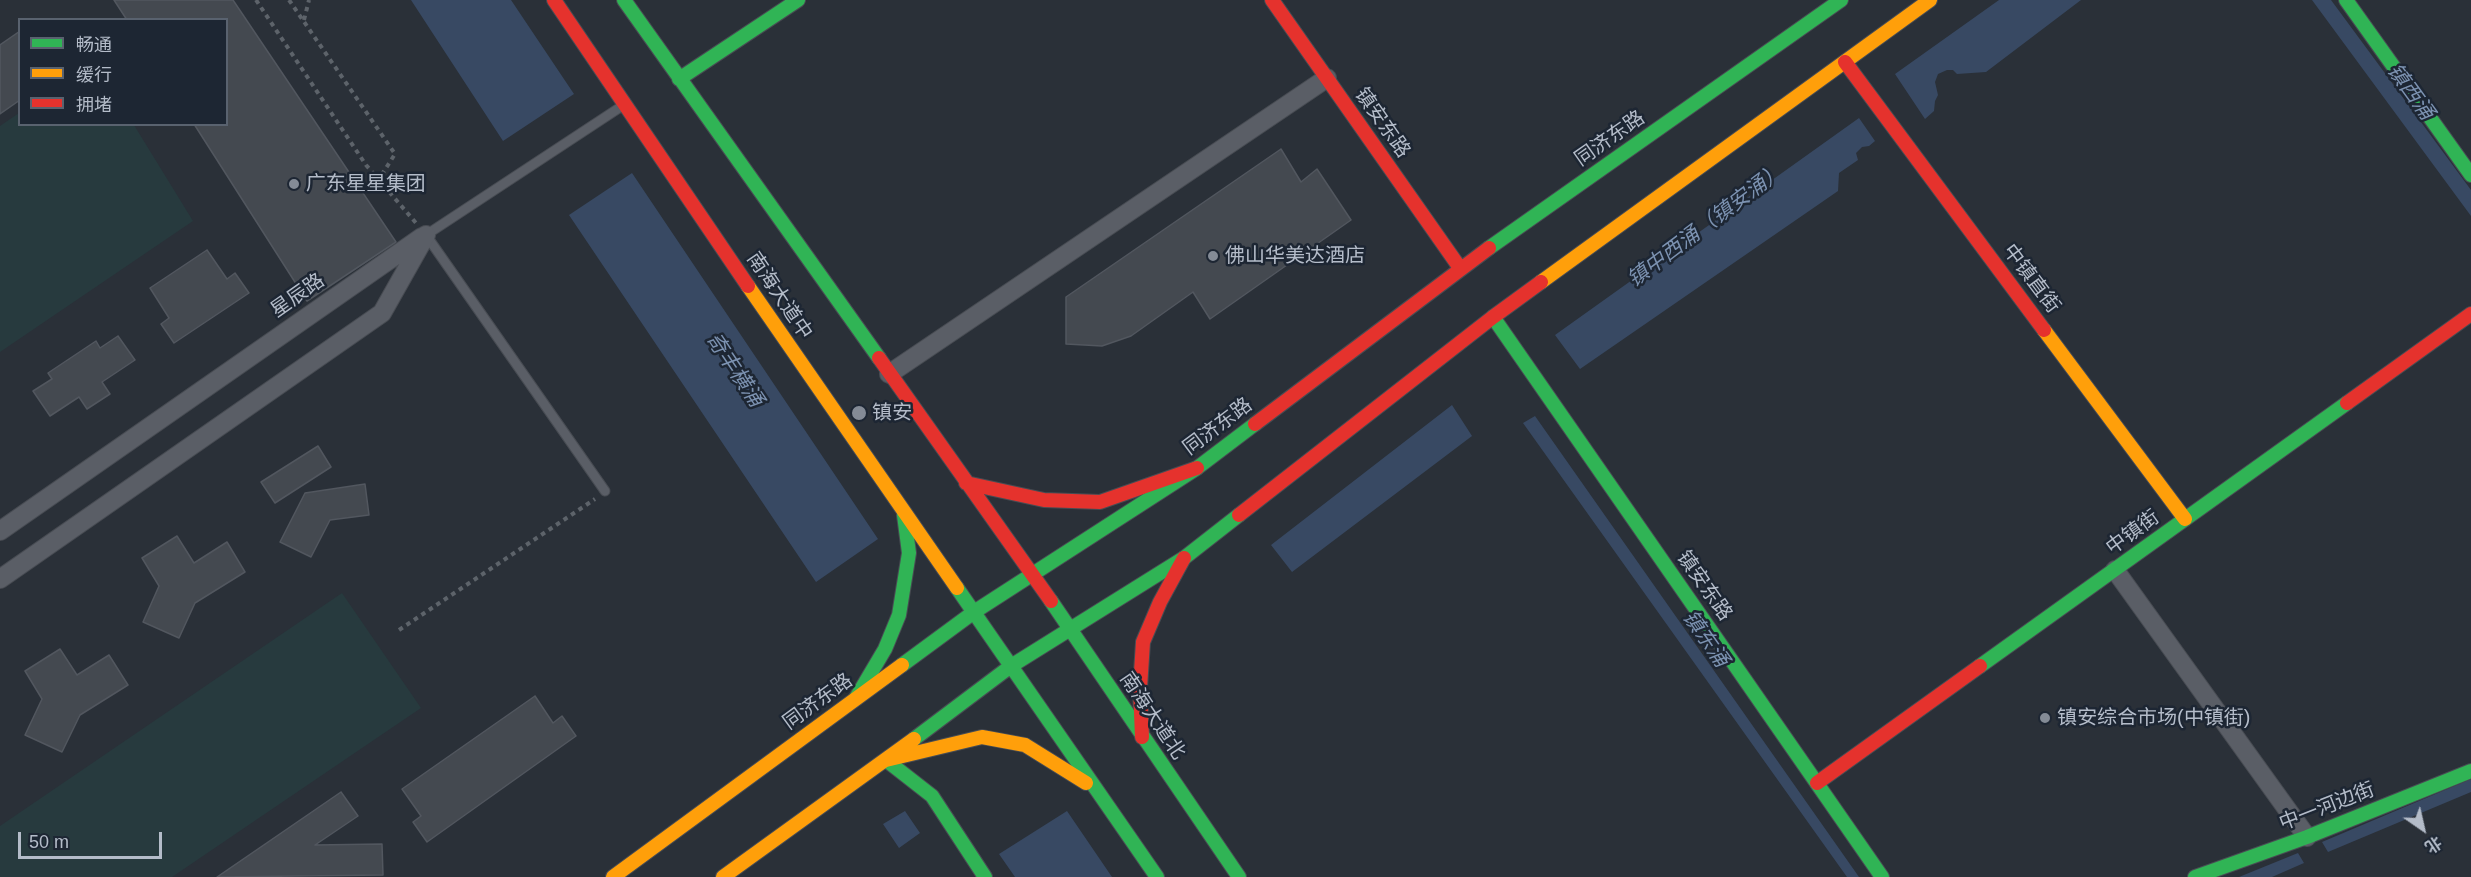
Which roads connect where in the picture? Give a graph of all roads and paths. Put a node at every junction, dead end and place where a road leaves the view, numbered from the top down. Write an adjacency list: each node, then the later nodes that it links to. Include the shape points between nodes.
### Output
1 (256, 0): 17 (path)
2 (289, 0): 11 (path)
3 (309, 0): 11 (path)
4 (554, 0): 15 (main road, 南海大道中)
5 (624, 0): 14 (main road)
6 (798, 0): 14 (main road)
7 (1272, 0): 13 (main road, 镇安东路)
8 (1841, 0): 19 (main road, 同济东路)
9 (1930, 0): 12 (main road)
10 (2346, 0): 16 (main road)
11 (304, 21): 17 (path, via 395,154)
12 (1845, 62): 21 (main road); 27 (main road, 中镇直街)
13 (1328, 78): 19 (main road, 镇安东路); 22 (street)
14 (679, 79): 22 (main road)
15 (626, 104): 18 (lane, 星辰路); 26 (main road, 南海大道中)
16 (2471, 175)
17 (379, 179): 18 (path)
18 (426, 235): 25 (lane); 28 (street, 星辰路); 32 (street, via 382,313)
19 (1460, 268): 23 (main road, 同济东路)
20 (2471, 314): 27 (main road, 中镇街)
21 (1493, 317): 29 (main road); 41 (main road, 镇安东路)
22 (888, 374): 24 (main road)
23 (1197, 468): 24 (main road, via 1100,502 1044,500); 31 (main road, 同济东路)
24 (966, 483): 31 (main road)
25 (605, 491): 34 (path)
26 (903, 511): 33 (main road, 南海大道中); 37 (main road, via 909,553 899,615 885,649)
27 (2185, 519): 30 (main road, 中镇街)
28 (0, 531)
29 (1184, 558): 35 (main road); 38 (main road, via 1143,642)
30 (2115, 570): 41 (main road, 中镇街); 43 (street)
31 (1033, 575): 33 (main road, 同济东路); 35 (main road, 南海大道北)
32 (0, 579)
33 (974, 612): 36 (main road); 37 (main road, 同济东路)
34 (399, 630)
35 (1070, 631): 36 (main road); 38 (main road, 南海大道北)
36 (1011, 666): 39 (main road); 42 (main road)
37 (856, 698): 45 (main road, 同济东路)
38 (1142, 737): 48 (main road, 南海大道北)
39 (886, 760): 42 (main road, via 982,737 1024,746); 44 (main road); 46 (main road, via 932,796)
40 (2471, 771): 43 (main road, 中一河边街)
41 (1817, 783): 49 (main road, 镇安东路)
42 (1096, 789): 47 (main road)
43 (2307, 837): 50 (main road, 中一河边街)
44 (729, 875)
45 (613, 877)
46 (986, 877)
47 (1157, 877)
48 (1239, 877)
49 (1882, 877)
50 (2196, 877)

